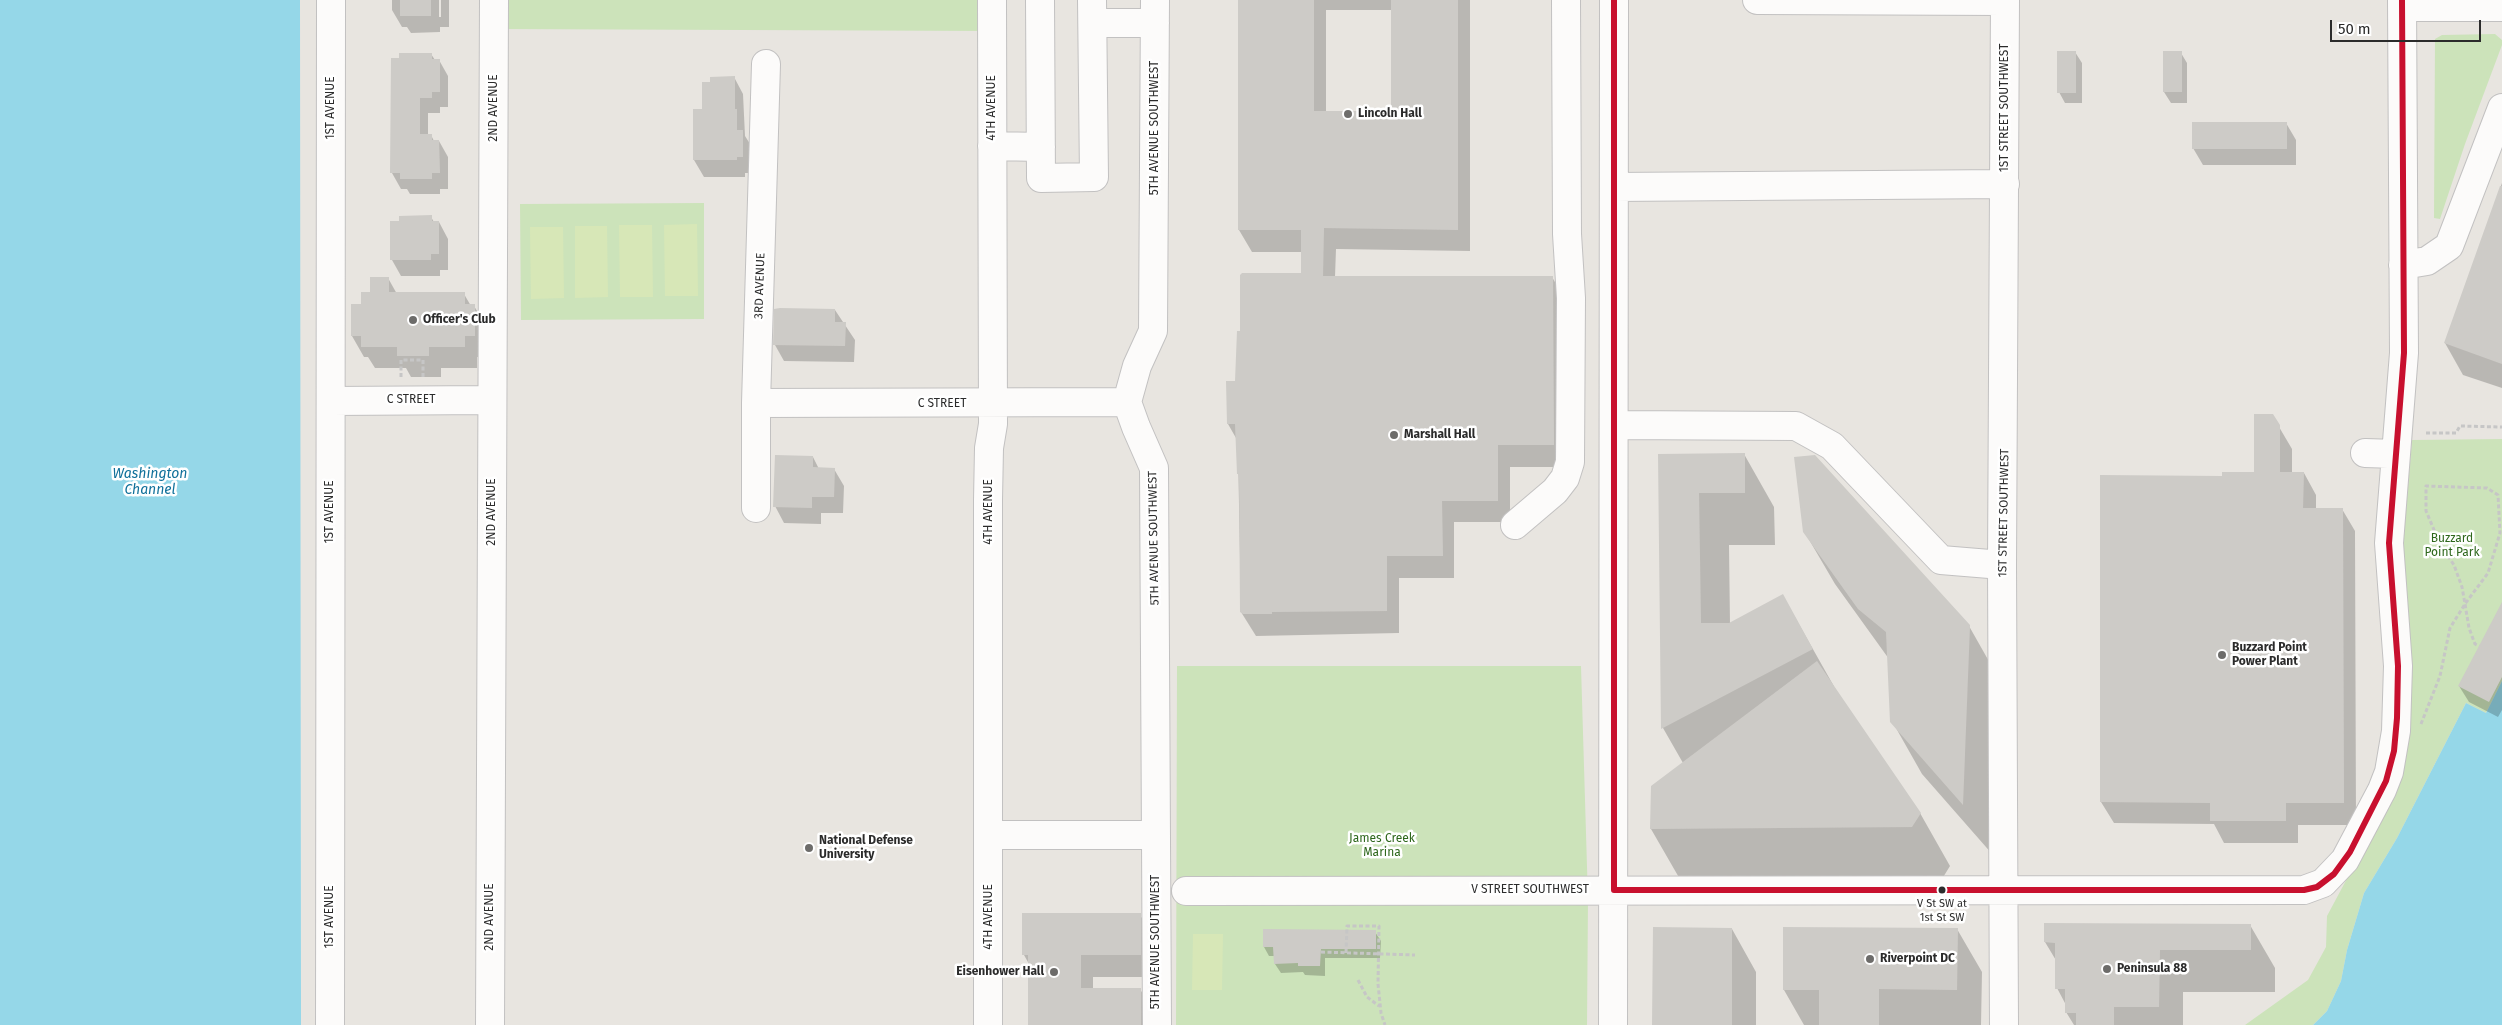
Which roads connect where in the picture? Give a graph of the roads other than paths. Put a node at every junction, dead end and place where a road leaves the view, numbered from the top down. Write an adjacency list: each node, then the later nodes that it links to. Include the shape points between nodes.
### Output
1 (331, 0): 21 (street, 1ST AVENUE)
2 (494, 0): 20 (street, 2ND AVENUE)
3 (992, 0): 15 (street, 4TH AVENUE)
4 (1040, 0): 16 (street)
5 (1566, 0): 29 (street, via 1570,462 1565,478 1555,491)
6 (1614, 0): 18 (street)
7 (1757, 0): 8 (street)
8 (2005, 0): 17 (street, 1ST STREET SOUTHWEST)
9 (2402, 3): 10 (street); 19 (street)
10 (2502, 7)
11 (1092, 11): 12 (street); 16 (street, via 1094,177 1042,178)
12 (1155, 12): 22 (street, 5TH AVENUE SOUTHWEST, via 1153,331 1137,366)
13 (766, 64): 23 (street, 3RD AVENUE)
14 (2502, 108): 19 (street, via 2449,246 2427,261)
15 (992, 146): 16 (street); 24 (street, 4TH AVENUE)
16 (1042, 147)
17 (2005, 184): 18 (street); 30 (street, 1ST STREET SOUTHWEST)
18 (1614, 187): 25 (street)
19 (2403, 265): 27 (street, via 2404,353)
20 (492, 400): 21 (street, C STREET); 37 (street, 2ND AVENUE)
21 (331, 401): 36 (street, 1ST AVENUE)
22 (1127, 402): 24 (street, C STREET); 32 (street, 5TH AVENUE SOUTHWEST, via 1154,468)
23 (756, 403): 24 (street, C STREET); 28 (street, 3RD AVENUE)
24 (993, 403): 31 (street, 4TH AVENUE, via 988,500)
25 (1614, 425): 30 (street, via 1796,426 1832,446 1941,560); 33 (street)
26 (2366, 453): 27 (street)
27 (2396, 454): 34 (street, V STREET SOUTHWEST, via 2388,543 2398,666 2394,751 2382,790 2340,868 2323,884 2304,890)
28 (756, 508)
29 (1515, 525)
30 (2002, 565): 34 (street, 1ST STREET SOUTHWEST)
31 (988, 835): 32 (street); 38 (street, 4TH AVENUE)
32 (1156, 835): 39 (street, 5TH AVENUE SOUTHWEST)
33 (1614, 890): 34 (street, V STREET SOUTHWEST); 35 (street, V STREET SOUTHWEST); 40 (street)
34 (2004, 890): 41 (street, 1ST STREET SOUTHWEST)
35 (1186, 891)
36 (330, 1025)
37 (490, 1025)
38 (988, 1025)
39 (1157, 1025)
40 (1613, 1025)
41 (2004, 1025)

